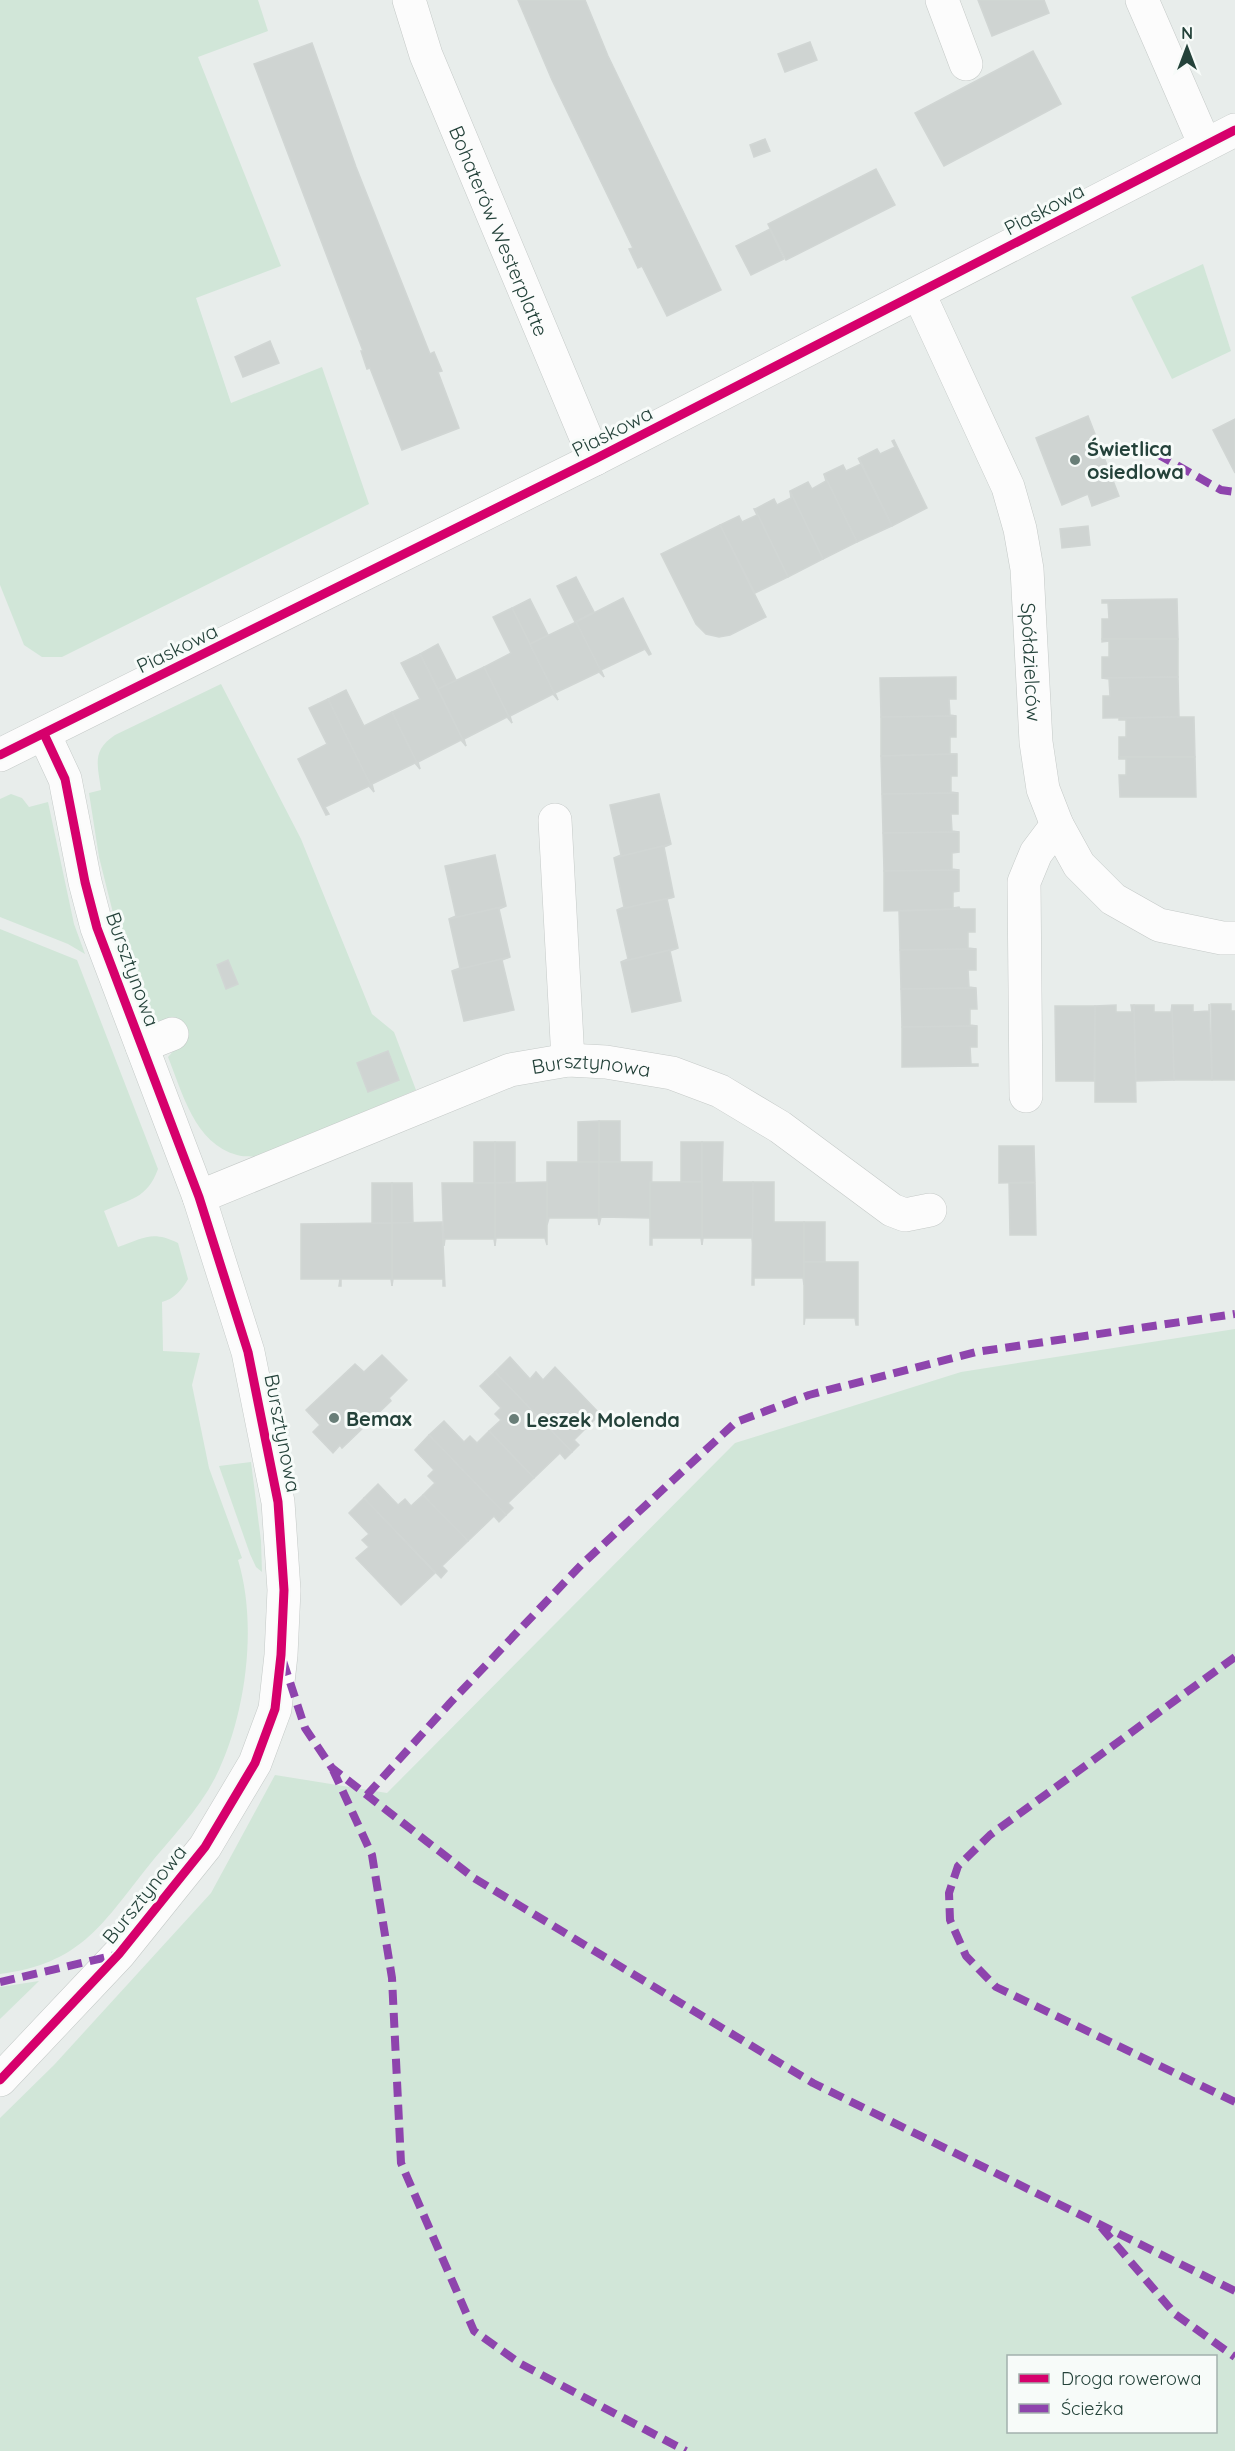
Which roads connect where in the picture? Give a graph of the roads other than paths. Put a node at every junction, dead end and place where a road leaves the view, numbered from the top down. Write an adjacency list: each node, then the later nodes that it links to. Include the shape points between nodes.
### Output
1 (409, 0): 8 (street, Bohaterów Westerplatte, via 426,55)
2 (942, 0): 4 (street)
3 (1142, 0): 6 (street)
4 (966, 64)
5 (1235, 130): 6 (street, Piaskowa)
6 (1205, 145): 7 (street, Piaskowa)
7 (919, 294): 8 (street, Piaskowa); 12 (street, Spółdzielców, via 1008,487 1020,529 1027,569 1036,742 1043,789)
8 (596, 459): 9 (street, Piaskowa)
9 (44, 734): 10 (street, Piaskowa); 15 (street, Bursztynowa, via 65,779 97,928)
10 (0, 755)
11 (555, 820): 16 (street)
12 (1057, 825): 13 (street, Spółdzielców, via 1079,865 1113,899 1160,925); 17 (street, via 1036,853 1024,882)
13 (1235, 938)
14 (172, 1034): 15 (street)
15 (142, 1046): 18 (street, Bursztynowa)
16 (568, 1059): 18 (street, Bursztynowa, via 510,1070); 19 (street, Bursztynowa, via 672,1073 720,1091 780,1127 892,1210 905,1215)
17 (1026, 1096)
18 (199, 1197): 20 (street, Bursztynowa, via 248,1352 278,1502 284,1590 274,1709 255,1763 205,1847 119,1954)
19 (930, 1210)
20 (0, 2080)

